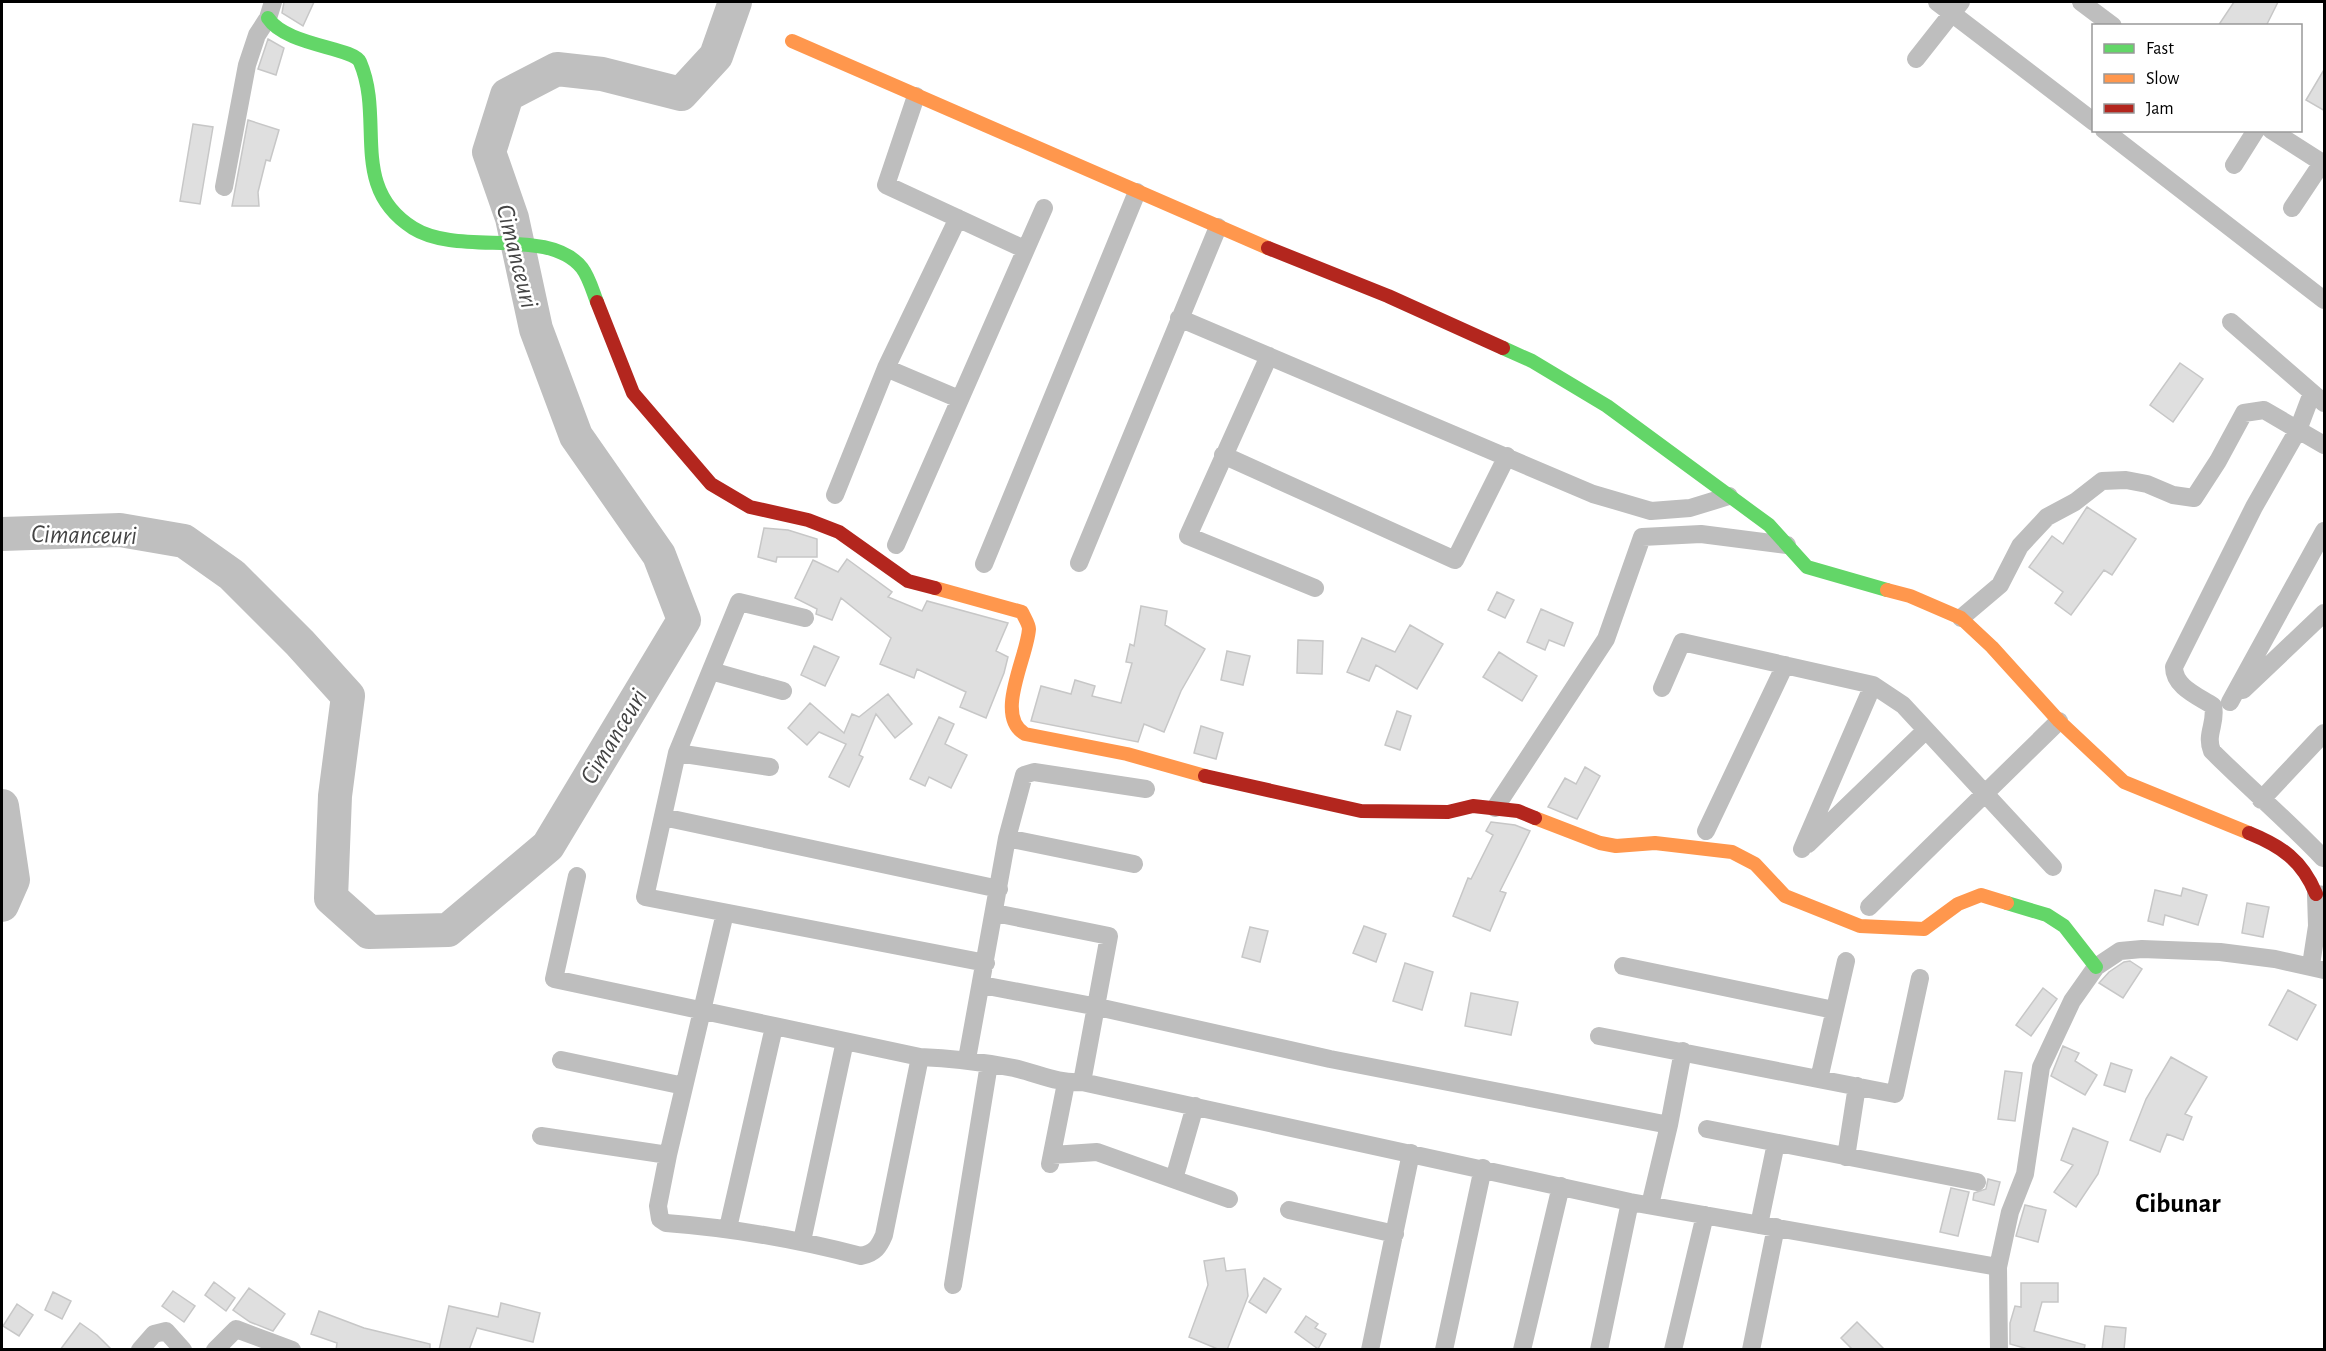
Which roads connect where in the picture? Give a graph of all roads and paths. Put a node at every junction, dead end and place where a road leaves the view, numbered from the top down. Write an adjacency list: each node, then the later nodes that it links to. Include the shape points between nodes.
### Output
1 (1937, 2): 3 (street)
2 (2081, 2): 5 (street)
3 (1956, 7): 7 (street); 9 (street)
4 (270, 10): 15 (street, via 247,65); 59 (street, via 273,27 283,33 319,47 354,54 359,59 376,192 411,228 457,242 536,248 576,260 633,393 711,484 750,507 808,520 839,532 908,581 1022,612 1029,627 1010,713 1016,729 1361,812)
5 (2107, 14)
6 (792, 41): 8 (street)
7 (1916, 59)
8 (916, 96): 16 (street); 19 (street, via 886,185)
9 (2092, 120)
10 (2107, 132): 22 (street)
11 (2255, 132): 14 (street)
12 (2274, 132): 13 (street)
13 (2323, 164): 18 (street)
14 (2234, 165)
15 (224, 187)
16 (1137, 192): 20 (street); 39 (street)
17 (1044, 208): 21 (street)
18 (2292, 208)
19 (958, 218): 21 (street); 26 (street)
20 (1218, 227): 23 (street); 34 (street, via 1389,296 1532,361 1607,406)
21 (1024, 249): 28 (street)
22 (2324, 297)
23 (1179, 318): 25 (street); 38 (street)
24 (2231, 322): 27 (street)
25 (1269, 356): 31 (street); 32 (street)
26 (886, 368): 28 (street); 33 (street)
27 (2318, 398): 29 (street)
28 (959, 399): 36 (street)
29 (2298, 430): 30 (street); 43 (street, via 2264,410 2244,413 2194,498 2126,480 2102,481 2046,518 2020,546 2000,585); 50 (street, via 2254,507 2174,667 2176,681 2213,706)
30 (2325, 445)
31 (1223, 455): 32 (street, via 1455,560); 40 (street, via 1188,536)
32 (1506, 456): 34 (street, via 1593,494 1651,511 1690,508)
33 (835, 495)
34 (1729, 496): 37 (street, via 1769,525)
35 (2325, 531): 49 (street)
36 (896, 545)
37 (1787, 545): 43 (street, via 1807,567 1910,596); 59 (street, via 1701,534 1642,537 1606,639)
38 (1079, 563)
39 (984, 564)
40 (1315, 588)
41 (2325, 613): 49 (street)
42 (805, 618): 45 (street, via 739,602)
43 (1960, 618): 51 (street)
44 (1785, 664): 46 (street); 47 (street, via 1682,642); 61 (street)
45 (711, 671): 48 (street); 54 (street)
46 (1873, 685): 52 (street, via 1904,705); 52 (street, via 1802,849)
47 (1662, 688)
48 (783, 691)
49 (2230, 702): 50 (street)
50 (2215, 716): 58 (street, via 2208,741 2212,751)
51 (2059, 721): 57 (street); 66 (street, via 2124,782 2278,845)
52 (1926, 730): 57 (street)
53 (2325, 733): 58 (street)
54 (677, 753): 55 (street); 60 (street)
55 (770, 767)
56 (1146, 789): 62 (street, via 1027,773 1021,781)
57 (1984, 794): 65 (street); 70 (street)
58 (2261, 800): 63 (street, via 2284,816)
59 (1495, 808): 76 (street, via 1518,811 1616,846 1655,843 1732,852 1755,864 1785,896 1860,926 1924,929 1958,904 1981,896 2047,915 2064,926)
60 (663, 817): 68 (street); 71 (street, via 645,897)
61 (1706, 831)
62 (1007, 838): 64 (street); 68 (street)
63 (2324, 857): 66 (street)
64 (1134, 864)
65 (2053, 867)
66 (2308, 874): 69 (street)
67 (577, 876): 81 (street, via 554,979)
68 (999, 889): 72 (street)
69 (2320, 894): 77 (street)
70 (1869, 907)
71 (725, 913): 74 (street); 81 (street)
72 (995, 913): 74 (street); 80 (street, via 1109,936)
73 (1846, 961): 82 (street)
74 (986, 963): 79 (street)
75 (1623, 966): 82 (street)
76 (2096, 967): 77 (street, via 2120,951 2142,950 2220,952); 116 (street, via 2072,1001 2041,1067 2025,1174 2005,1228)
77 (2318, 967)
78 (1920, 978): 94 (street, via 1895,1094)
79 (982, 985): 80 (street); 88 (street)
80 (1098, 1007): 92 (street); 96 (street, via 1330,1059)
81 (704, 1010): 83 (street); 93 (street)
82 (1834, 1010): 91 (street)
83 (774, 1027): 85 (street); 113 (street)
84 (1599, 1036): 86 (street)
85 (845, 1041): 87 (street); 115 (street)
86 (1683, 1051): 91 (street); 96 (street)
87 (920, 1057): 88 (street); 115 (street, via 879,1248 861,1256)
88 (967, 1059): 90 (street)
89 (561, 1060): 93 (street)
90 (989, 1064): 92 (street); 117 (street)
91 (1819, 1079): 94 (street)
92 (1074, 1083): 95 (street); 104 (street, via 1051,1159 1097,1152)
93 (684, 1086): 101 (street)
94 (1857, 1086): 102 (street)
95 (1195, 1106): 100 (street); 104 (street)
96 (1670, 1125): 109 (street)
97 (1707, 1129): 99 (street)
98 (541, 1136): 101 (street)
99 (1776, 1143): 102 (street); 112 (street)
100 (1411, 1153): 103 (street); 114 (street)
101 (668, 1155): 113 (street, via 658,1206 660,1220)
102 (1846, 1157): 105 (street)
103 (1483, 1168): 106 (street); 123 (street)
104 (1174, 1179): 107 (street)
105 (1977, 1182)
106 (1561, 1186): 108 (street); 124 (street)
107 (1229, 1199)
108 (1630, 1202): 109 (street); 125 (street)
109 (1650, 1205): 111 (street)
110 (1289, 1210): 114 (street)
111 (1705, 1215): 112 (street); 126 (street)
112 (1768, 1226): 116 (street); 127 (street)
113 (728, 1228): 115 (street)
114 (1395, 1234): 122 (street)
115 (802, 1241)
116 (1998, 1267): 128 (street)
117 (953, 1285)
118 (140, 1350): 119 (street, via 154,1334 166,1331)
119 (183, 1350)
120 (215, 1350): 121 (street, via 236,1329)
121 (292, 1350)
122 (1370, 1350)
123 (1444, 1350)
124 (1522, 1350)
125 (1599, 1350)
126 (1673, 1350)
127 (1751, 1350)
128 (1999, 1350)

